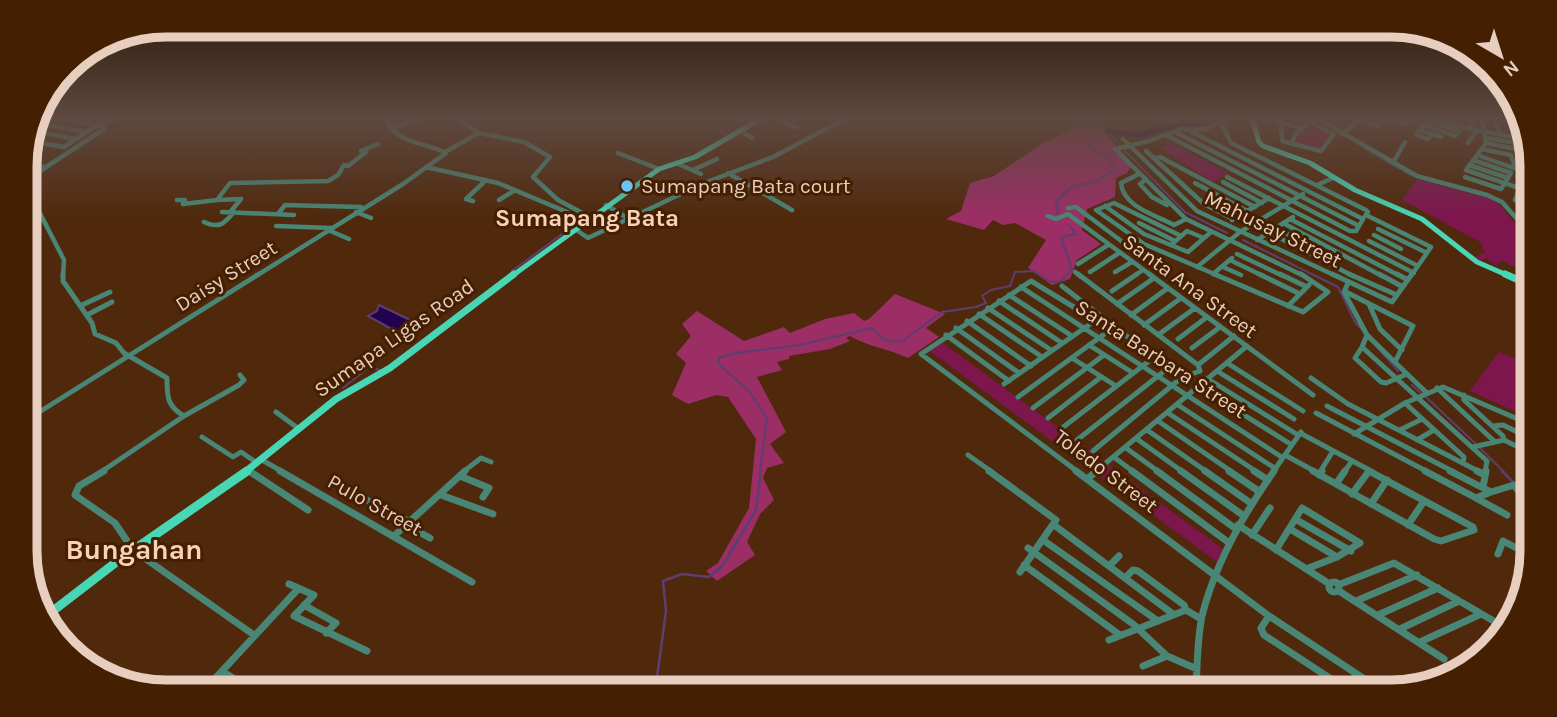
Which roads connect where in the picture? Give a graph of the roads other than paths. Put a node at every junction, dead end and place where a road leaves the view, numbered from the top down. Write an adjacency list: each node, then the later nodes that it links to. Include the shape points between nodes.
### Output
1 (72, 151): 31 (street)
2 (363, 151): 65 (street, via 333,179 232,182)
3 (434, 151): 23 (street)
4 (450, 151): 23 (street, Daisy Street)
5 (540, 151): 96 (street, via 550,157 533,177)
6 (704, 151): 28 (main road, Sumapa Ligas Road)
7 (783, 151): 37 (street)
8 (1124, 151): 40 (street)
9 (1130, 151): 22 (street, Mahusay Street)
10 (1144, 151): 22 (street)
11 (1146, 151): 24 (street)
12 (1198, 151): 68 (street)
13 (1214, 151): 59 (street)
14 (1231, 151): 56 (street)
15 (1249, 151): 52 (street)
16 (1278, 151): 44 (main road)
17 (1373, 151): 29 (street)
18 (1400, 151): 29 (street)
19 (1480, 151): 25 (street)
20 (1497, 152): 27 (street); 33 (street, via 1511,155)
21 (618, 153): 34 (street)
22 (1136, 154): 58 (street, Mahusay Street)
23 (444, 155): 32 (street, Daisy Street)
24 (1153, 158): 41 (street, via 1160,157); 47 (street)
25 (1475, 158): 27 (street); 35 (street); 48 (street, via 1510,172)
26 (718, 159): 36 (street)
27 (1499, 162): 33 (street)
28 (676, 163): 34 (main road, Sumapa Ligas Road); 36 (street)
29 (1394, 163): 104 (street, via 1423,178 1502,202)
30 (37, 167): 31 (street)
31 (47, 167): 38 (street)
32 (426, 167): 46 (street); 77 (street, Daisy Street)
33 (1518, 168)
34 (659, 169): 73 (main road, Sumapa Ligas Road)
35 (1468, 169): 43 (street); 48 (street)
36 (693, 170): 39 (street)
37 (728, 173): 81 (street); 97 (street)
38 (37, 174)
39 (701, 174)
40 (1139, 174): 74 (street, via 1120,184 1124,199); 99 (street, via 1145,180 1140,184 1143,190)
41 (1192, 174): 45 (street); 47 (street)
42 (1227, 177): 61 (street)
43 (1465, 177): 48 (street, via 1499,189); 51 (street)
44 (1333, 178): 52 (street); 161 (main road, via 1422,219 1477,262)
45 (1203, 179): 50 (street); 78 (street)
46 (486, 180): 55 (street); 69 (street, via 466,199)
47 (1178, 180): 54 (street)
48 (1506, 181): 53 (street)
49 (1223, 182): 70 (street)
50 (1195, 183): 54 (street); 71 (street)
51 (1461, 183)
52 (1318, 185): 56 (street); 94 (street, via 1366,210)
53 (1520, 185)
54 (1186, 188): 58 (street); 87 (street)
55 (515, 190): 66 (street); 96 (street)
56 (1308, 190): 59 (street); 94 (street)
57 (1520, 190): 60 (street)
58 (1177, 193): 108 (street, Mahusay Street, via 1197,211)
59 (1301, 195): 68 (street); 110 (street)
60 (1516, 197): 62 (street); 63 (street)
61 (1269, 198): 70 (street); 76 (street)
62 (1520, 198)
63 (1520, 199)
64 (177, 200): 65 (street, via 186,200 183,204)
65 (217, 200): 82 (street, via 241,199)
66 (499, 200)
67 (1144, 200): 74 (street)
68 (1292, 200): 76 (street); 110 (street, via 1350,231)
69 (473, 201)
70 (1262, 203): 78 (street)
71 (1234, 204): 84 (street); 87 (street)
72 (37, 205): 179 (street, via 64,260 63,281)
73 (606, 205): 96 (main road, Sumapa Ligas Road); 97 (street)
74 (1136, 205): 90 (street)
75 (1105, 206): 83 (street); 98 (street, via 1115,203); 107 (street)
76 (1283, 206): 88 (street); 116 (street)
77 (363, 207): 86 (street, Daisy Street); 89 (street, via 285,205)
78 (1255, 207): 84 (street)
79 (1068, 208): 138 (street, via 1076,207)
80 (1164, 209): 90 (street)
81 (792, 210)
82 (232, 211): 85 (street); 89 (street); 103 (street, via 224,224)
83 (1096, 211): 130 (street)
84 (1247, 211): 100 (street)
85 (222, 212)
86 (356, 212): 95 (street); 112 (street, Daisy Street)
87 (1220, 213): 100 (street)
88 (1299, 213): 101 (street); 124 (street)
89 (278, 214): 91 (street)
90 (1156, 214): 102 (street)
91 (295, 215)
92 (1172, 215): 102 (street)
93 (1048, 216): 127 (street, Santa Ana Street, via 1056,219 1067,214)
94 (1365, 217): 106 (street); 110 (street)
95 (371, 218)
96 (588, 219): 113 (main road, Sumapa Ligas Road)
97 (628, 219): 113 (street, via 588,238)
98 (1145, 219): 107 (street); 119 (street)
99 (1186, 219): 102 (street, via 1175,225); 115 (street)
100 (1233, 219): 108 (street)
101 (1290, 219): 105 (street); 128 (street)
102 (1165, 220)
103 (204, 222)
104 (1520, 222)
105 (1283, 223): 111 (street); 133 (street)
106 (1383, 223): 114 (street); 136 (street, via 1431,246)
107 (1137, 225): 126 (street, via 1144,234)
108 (1224, 225): 116 (street, Mahusay Street)
109 (276, 226): 112 (street)
110 (1359, 226)
111 (1276, 228): 117 (street); 139 (street)
112 (330, 229): 121 (street); 211 (street, Daisy Street)
113 (574, 229): 263 (main road, Sumapa Ligas Road, via 412,352 347,391)
114 (1378, 229): 118 (street); 136 (street)
115 (1211, 232): 120 (street); 122 (street)
116 (1240, 232): 122 (street); 123 (street, Mahusay Street)
117 (1268, 232): 123 (street); 144 (street)
118 (1374, 235): 125 (street); 132 (street)
119 (1181, 236): 120 (street, via 1187,231); 126 (street)
120 (1203, 238): 134 (street)
121 (349, 239)
122 (1229, 240): 131 (street); 148 (street)
123 (1256, 240): 146 (street, Mahusay Street)
124 (1350, 240): 128 (street); 129 (street)
125 (1369, 241): 129 (street); 147 (street)
126 (1173, 243): 134 (street)
127 (1108, 245): 135 (street, Santa Ana Street); 145 (street)
128 (1343, 246): 133 (street); 159 (street)
129 (1364, 247): 155 (street)
130 (1153, 248): 138 (street); 141 (street)
131 (1245, 248): 137 (street); 160 (street)
132 (1401, 249)
133 (1336, 251): 139 (street); 140 (street)
134 (1188, 252): 141 (street)
135 (1119, 253): 143 (street, Santa Ana Street); 153 (street)
136 (1427, 253): 147 (street)
137 (1237, 254): 142 (street); 165 (street)
138 (1147, 256): 150 (street)
139 (1329, 256): 144 (street)
140 (1348, 258): 151 (street); 166 (street)
141 (1179, 259): 148 (street)
142 (1230, 260): 149 (street); 171 (street)
143 (1132, 261): 150 (street, Santa Ana Street); 154 (street)
144 (1322, 261): 146 (street); 151 (street)
145 (1078, 264)
146 (1314, 266): 162 (street, Mahusay Street)
147 (1418, 266): 155 (street)
148 (1197, 267): 156 (street)
149 (1223, 267): 156 (street); 157 (street)
150 (1140, 268): 158 (street, Santa Ana Street); 168 (street)
151 (1335, 268): 173 (street)
152 (1075, 272): 177 (street)
153 (1090, 272)
154 (1115, 272)
155 (1414, 272): 159 (street)
156 (1213, 274): 180 (street)
157 (1241, 275)
158 (1154, 278): 167 (street, Santa Ana Street); 177 (street)
159 (1408, 280): 166 (street)
160 (1313, 281): 165 (street); 180 (street, via 1328,292 1304,312)
161 (1520, 281)
162 (1348, 283): 170 (street); 173 (street, Mahusay Street, via 1391,302)
163 (1062, 286): 187 (street)
164 (1021, 287): 172 (street); 187 (street, via 1033,281); 193 (street, Santa Barbara Street)
165 (1307, 287): 171 (street)
166 (1403, 287): 173 (street)
167 (1168, 288): 174 (street, Santa Ana Street); 185 (street)
168 (1112, 291)
169 (110, 292): 179 (street)
170 (1344, 292): 178 (street); 198 (street)
171 (1300, 294): 180 (street)
172 (1009, 295): 175 (street); 196 (street)
173 (1397, 295)
174 (1181, 298): 182 (street, Santa Ana Street); 189 (street)
175 (999, 301): 181 (street); 202 (street)
176 (112, 302): 184 (street)
177 (1117, 304): 185 (street)
178 (1369, 304): 210 (street, via 1380,329); 210 (street, via 1413,326)
179 (80, 306): 184 (street)
180 (1288, 306)
181 (988, 308): 183 (street); 209 (street)
182 (1195, 308): 186 (street, Santa Ana Street); 195 (street)
183 (979, 314): 188 (street); 214 (street)
184 (87, 315): 211 (street, via 94,334)
185 (1131, 315): 189 (street)
186 (1207, 317): 191 (street, Santa Ana Street); 201 (street)
187 (1097, 318): 190 (street); 193 (street)
188 (967, 321): 192 (street); 220 (street)
189 (1144, 325): 195 (street)
190 (1114, 327): 199 (street); 200 (street)
191 (1220, 327): 197 (street, Santa Ana Street); 208 (street)
192 (956, 328): 194 (street); 225 (street)
193 (1085, 328): 196 (street); 199 (street, Santa Barbara Street)
194 (946, 335): 225 (street, via 1006,383); 295 (street, Toledo Street, via 921,355)
195 (1158, 335): 219 (street)
196 (1072, 336): 202 (street)
197 (1234, 336): 204 (street, Santa Ana Street); 219 (street)
198 (1366, 337): 205 (street); 217 (street)
199 (1100, 338): 203 (street); 206 (street, Santa Barbara Street)
200 (1128, 338): 206 (street); 207 (street)
201 (1178, 339)
202 (1062, 343): 209 (street)
203 (1089, 345): 212 (street); 215 (street)
204 (1247, 346): 218 (street); 239 (street, Santa Ana Street)
205 (1362, 346): 234 (street); 234 (street, via 1355,358 1381,382)
206 (1115, 347): 213 (street, Santa Barbara Street)
207 (1141, 348): 213 (street); 216 (street)
208 (1192, 348)
209 (1051, 350): 214 (street)
210 (1402, 350): 217 (street)
211 (131, 355): 252 (street, Daisy Street); 253 (street, via 167,378 171,408)
212 (1104, 355): 222 (street); 226 (street)
213 (1129, 356): 221 (street, Santa Barbara Street)
214 (1042, 358): 220 (street)
215 (1072, 358): 222 (street); 243 (street)
216 (1153, 358): 221 (street); 223 (street)
217 (1395, 362): 227 (street)
218 (1227, 363): 224 (street); 248 (street)
219 (1198, 365): 231 (street, via 1200,371)
220 (1031, 366): 225 (street)
221 (1143, 366): 226 (street); 229 (street, Santa Barbara Street)
222 (1087, 367): 230 (street); 247 (street)
223 (1167, 369): 229 (street); 231 (street)
224 (1217, 371): 233 (street); 255 (street)
225 (1019, 373)
226 (1133, 373): 236 (street)
227 (1407, 374): 234 (street); 240 (street)
228 (240, 375): 253 (street, via 244,380 239,385)
229 (1158, 376): 235 (street, Santa Barbara Street); 272 (street)
230 (1101, 377): 236 (street); 254 (street)
231 (1181, 378): 235 (street)
232 (1311, 378): 256 (street)
233 (1208, 379): 237 (street); 267 (street)
234 (1396, 379): 240 (street)
235 (1172, 385): 242 (street, Santa Barbara Street); 280 (street)
236 (1116, 386): 262 (street)
237 (1199, 387): 242 (street); 276 (street)
238 (1437, 388): 240 (street); 241 (street); 275 (street)
239 (1313, 395)
240 (1423, 395): 244 (street); 277 (street)
241 (1464, 395): 258 (street); 261 (street)
242 (1188, 396): 245 (street); 283 (street, Santa Barbara Street)
243 (1018, 397)
244 (1405, 403): 256 (street); 257 (street)
245 (1178, 405): 250 (street); 289 (street)
246 (1326, 406): 260 (street)
247 (1033, 408)
248 (1303, 411)
249 (276, 412): 263 (street)
250 (1168, 413): 259 (street); 296 (street)
251 (1316, 413): 269 (street)
252 (37, 414)
253 (184, 416): 327 (street, via 75,490 75,495 116,523)
254 (1048, 418)
255 (1294, 419)
256 (1377, 419): 260 (street); 265 (street)
257 (1422, 419): 265 (street); 266 (street)
258 (1520, 420)
259 (1158, 421): 264 (street); 300 (street)
260 (1365, 426): 269 (street); 299 (street)
261 (1493, 426): 268 (street, via 1503,425); 274 (street)
262 (1062, 428)
263 (299, 429): 286 (main road, Sumapa Ligas Road)
264 (1147, 430): 271 (street); 309 (street)
265 (1399, 430): 273 (street)
266 (1434, 430): 273 (street); 288 (street, via 1464,457)
267 (1300, 433): 276 (street); 281 (street)
268 (1520, 433)
269 (1354, 434): 307 (street)
270 (202, 437): 286 (street, Pulo Street, via 233,457 241,452)
271 (1137, 439): 278 (street); 315 (street)
272 (1077, 440)
273 (1417, 440): 288 (street)
274 (1504, 440): 275 (street); 279 (street)
275 (1494, 441): 277 (street)
276 (1292, 445): 283 (street)
277 (1476, 446): 293 (street, via 1487,461)
278 (1126, 448): 284 (street); 320 (street)
279 (1520, 448)
280 (1093, 451)
281 (1333, 451): 285 (street); 292 (street)
282 (968, 455): 318 (street, via 1055,518)
283 (1284, 457): 289 (street); 292 (street, Santa Barbara Street)
284 (1115, 458): 295 (street); 326 (street)
285 (1352, 461): 291 (street); 298 (street)
286 (259, 462): 290 (main road, Sumapa Ligas Road); 323 (street, Pulo Street)
287 (491, 462): 294 (street, via 478,459)
288 (1463, 463): 293 (street)
289 (1276, 469): 296 (street)
290 (248, 470): 312 (street); 327 (main road, Sumapa Ligas Road)
291 (1368, 470): 297 (street); 303 (street)
292 (1319, 475): 298 (street, Santa Barbara Street)
293 (1485, 475): 299 (street)
294 (460, 476): 304 (street); 306 (street, via 489,488)
295 (1087, 479): 337 (street, Toledo Street)
296 (1268, 480): 300 (street)
297 (1387, 480): 308 (street); 310 (street)
298 (1336, 484): 303 (street, Santa Barbara Street)
299 (1483, 487): 301 (street)
300 (1260, 492): 309 (street)
301 (1491, 492): 302 (street, via 1514,485); 307 (street)
302 (1520, 493)
303 (1352, 494): 310 (street, Santa Barbara Street)
304 (441, 495): 313 (street); 317 (street)
305 (359, 496): 317 (street)
306 (483, 496)
307 (1476, 498): 314 (street)
308 (1424, 501): 319 (street); 319 (street, Santa Barbara Street, via 1474,530 1441,541)
309 (1252, 504): 315 (street)
310 (1371, 505): 319 (street, Santa Barbara Street)
311 (1270, 508): 322 (street)
312 (308, 510)
313 (493, 514)
314 (1507, 515)
315 (1244, 516): 320 (street)
316 (1295, 519): 321 (street); 331 (street); 331 (street, via 1304,509 1360,543)
317 (408, 523): 323 (street); 324 (street)
318 (1054, 525): 325 (street); 335 (street)
319 (1408, 525)
320 (1237, 527): 322 (street); 326 (street)
321 (1290, 529): 329 (street); 334 (street)
322 (1252, 535): 329 (street)
323 (395, 536): 340 (street, Pulo Street)
324 (430, 538)
325 (1043, 540): 328 (street); 355 (street)
326 (1228, 542): 337 (street)
327 (133, 550): 349 (main road, Sumapa Ligas Road); 360 (street)
328 (1031, 550): 357 (street); 361 (street, via 1022,569)
329 (1276, 550): 336 (street)
330 (1520, 550): 332 (street, via 1503,541)
331 (1351, 551): 334 (street)
332 (1498, 554)
333 (1119, 556): 335 (street)
334 (1337, 557): 336 (street)
335 (1109, 566): 339 (street)
336 (1306, 569): 342 (street)
337 (1214, 575): 353 (street, Toledo Street); 354 (street)
338 (1417, 575): 342 (street, via 1392,564); 343 (street); 345 (street)
339 (1125, 578): 348 (street, via 1138,571); 350 (street)
340 (472, 582)
341 (289, 584): 344 (street)
342 (1338, 588): 345 (street)
343 (1438, 588): 346 (street); 352 (street)
344 (298, 589): 347 (street, via 314,595); 360 (street)
345 (1356, 601): 352 (street)
346 (1460, 601): 351 (street); 358 (street)
347 (304, 605): 359 (street, via 336,623); 359 (street, via 294,616)
348 (1186, 610): 350 (street); 354 (street)
349 (52, 612)
350 (1173, 614): 355 (street)
351 (1481, 614): 356 (street); 363 (street)
352 (1378, 615): 358 (street)
353 (1269, 616): 373 (street, via 1261,628 1264,635); 374 (street, Toledo Street)
354 (1201, 619): 368 (street)
355 (1158, 621): 357 (street)
356 (1498, 624)
357 (1139, 628): 361 (street); 365 (street)
358 (1399, 629): 363 (street)
359 (326, 633): 364 (street)
360 (254, 635): 369 (street)
361 (1120, 635): 362 (street)
362 (1109, 639)
363 (1420, 642): 366 (street)
364 (366, 651)
365 (1167, 656): 367 (street); 368 (street)
366 (1444, 659)
367 (1143, 666)
368 (1197, 670): 372 (street)
369 (222, 671): 370 (street); 371 (street)
370 (214, 680)
371 (236, 680)
372 (1197, 680)
373 (1333, 680)
374 (1366, 680)

